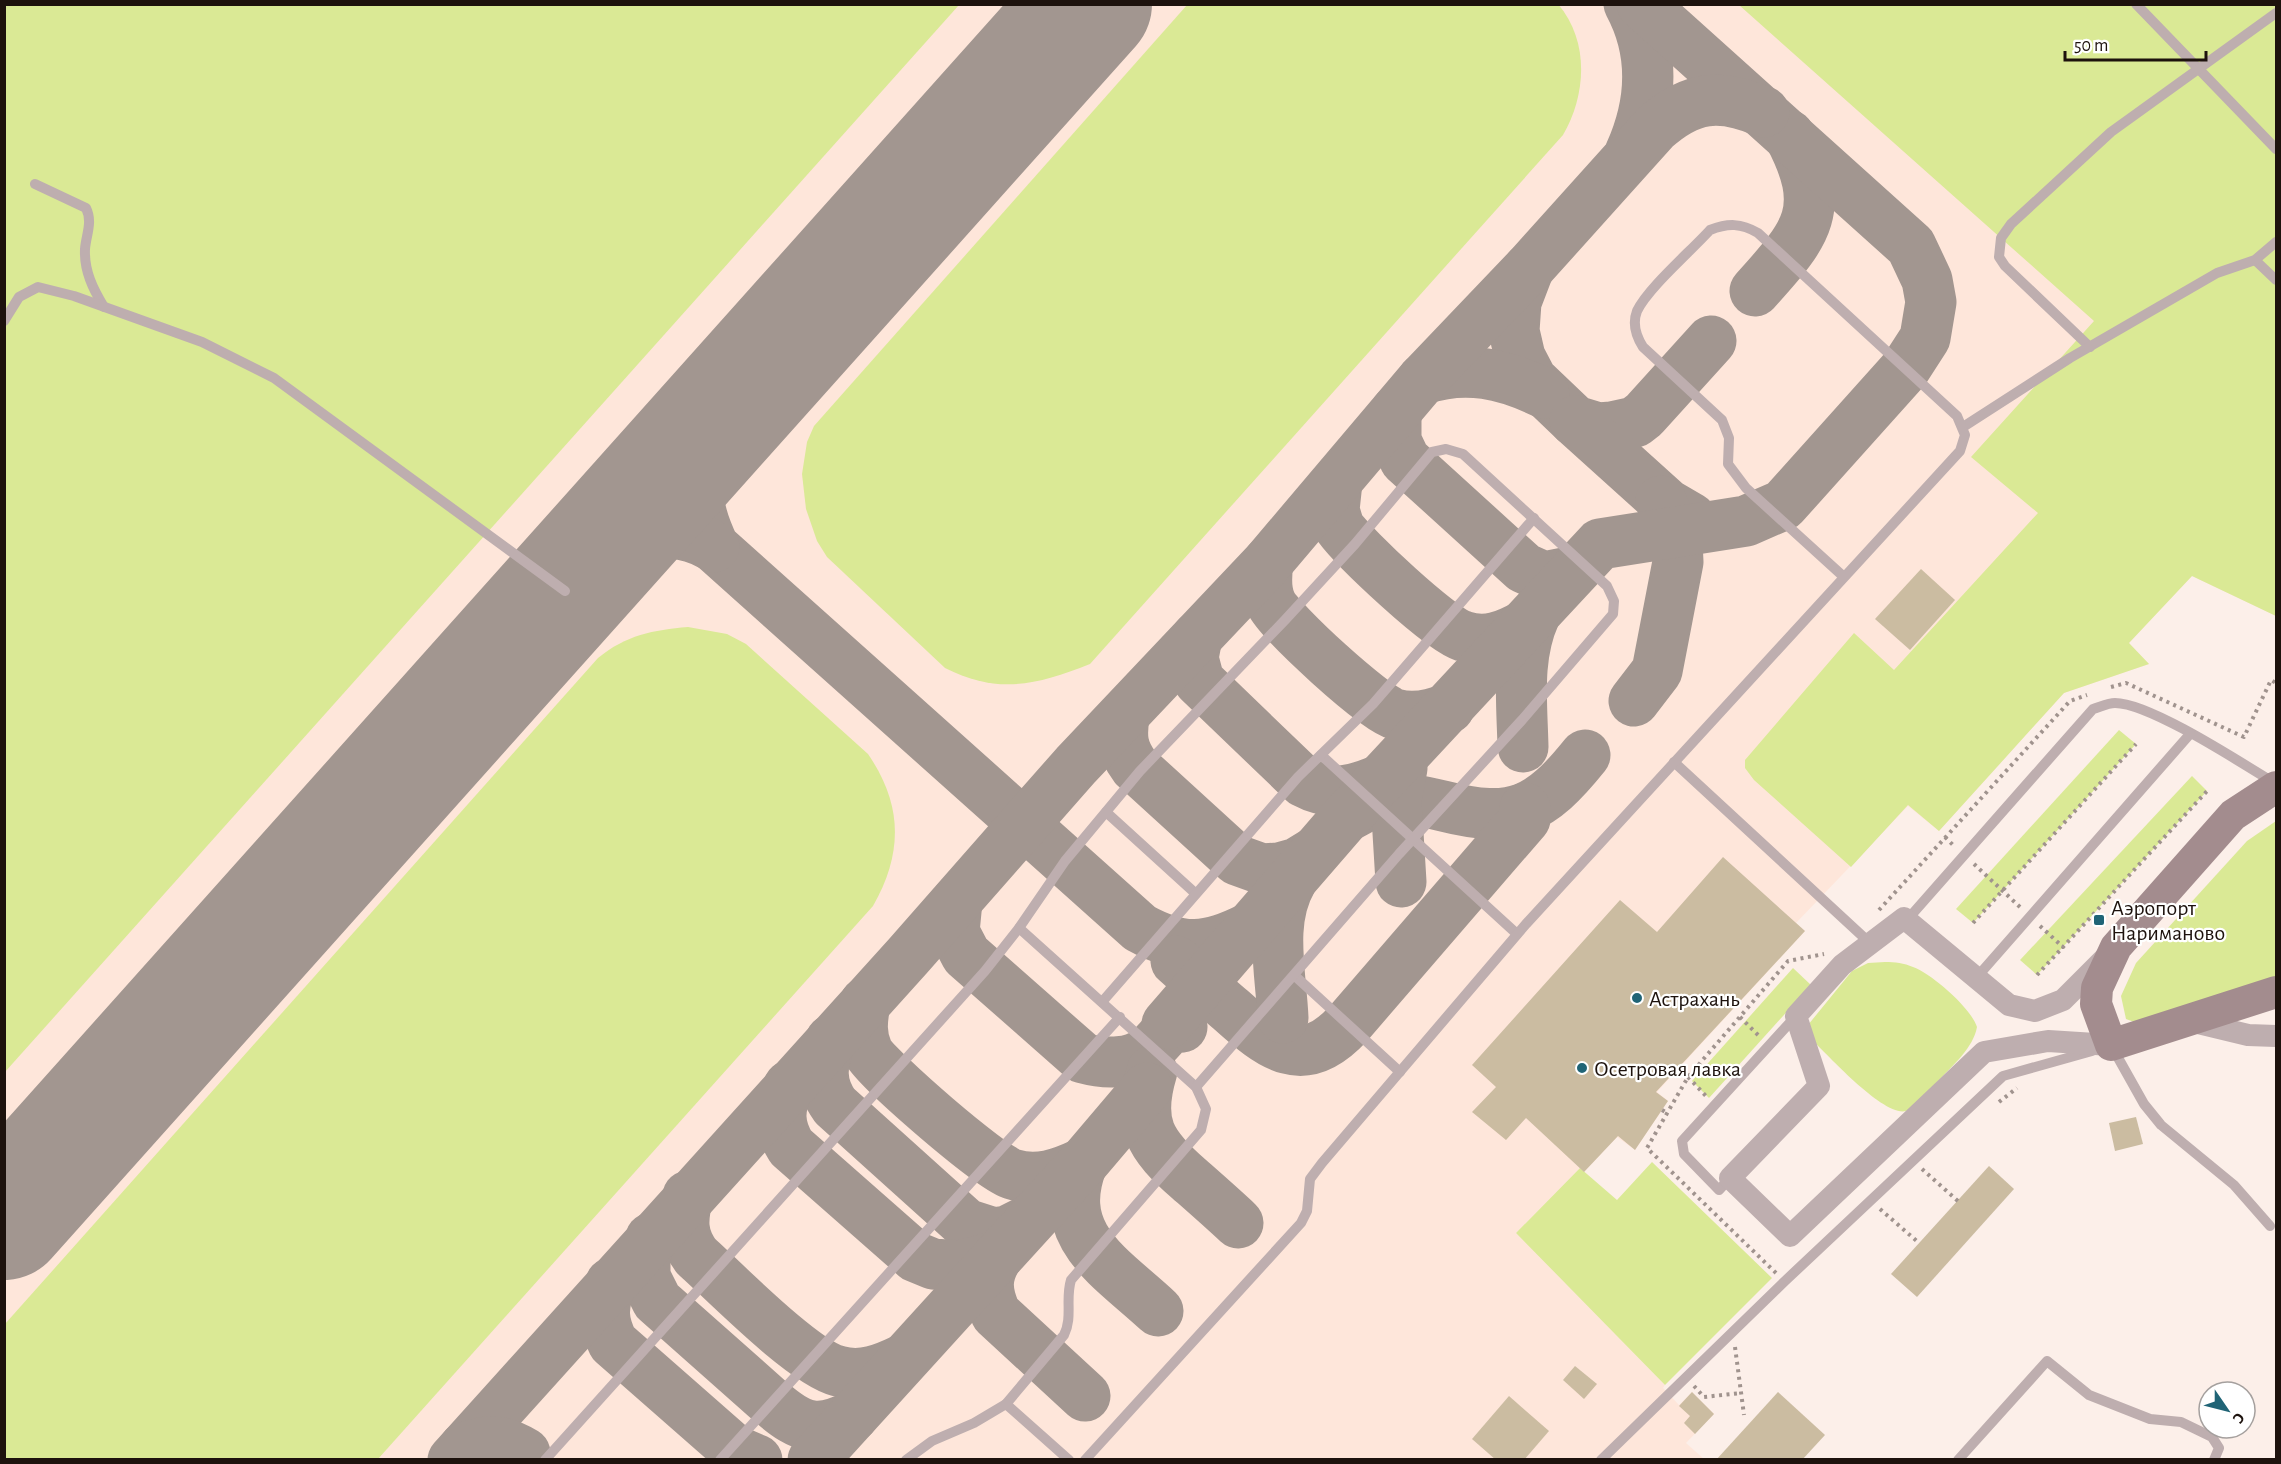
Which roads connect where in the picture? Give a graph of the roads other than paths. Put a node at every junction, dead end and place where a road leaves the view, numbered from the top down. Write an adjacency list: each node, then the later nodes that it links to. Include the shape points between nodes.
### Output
1 (2136, 4): 3 (lane)
2 (2277, 13): 3 (lane)
3 (2201, 68): 4 (lane); 11 (lane, via 2111,132 2011,224 2001,238 1998,249 2005,266)
4 (2277, 149)
5 (35, 184): 9 (lane, via 86,208 90,225 86,269)
6 (2277, 242): 7 (lane)
7 (2255, 260): 8 (lane); 11 (lane, via 2217,273)
8 (2277, 280)
9 (104, 307): 10 (lane, via 38,287 18,297); 15 (lane, via 202,342 274,378)
10 (4, 321)
11 (2090, 347): 12 (lane)
12 (1963, 427): 14 (lane, via 1960,451); 14 (lane, via 1957,416 1748,227 1732,224 1710,230 1645,299 1635,320 1638,340 1722,420 1729,438 1731,471)
13 (1534, 518): 17 (lane, via 1373,704); 20 (lane, via 1463,454 1446,449 1432,452 1316,586 1140,771); 21 (lane, via 1607,586 1614,601 1613,614)
14 (1844, 577): 18 (lane)
15 (565, 591)
16 (2190, 734): 19 (lane); 23 (lane, via 2134,706 2114,703 2093,709); 29 (lane)
17 (1321, 755): 21 (lane); 22 (lane)
18 (1674, 762): 25 (lane); 26 (lane)
19 (2277, 785): 27 (main road, via 2233,815)
20 (1106, 812): 22 (lane); 24 (lane, via 1065,861)
21 (1412, 841): 25 (lane); 28 (lane)
22 (1195, 893): 31 (lane)
23 (1907, 920): 26 (street, via 1904,918); 29 (street)
24 (1019, 928): 31 (lane); 42 (lane, via 892,1077)
25 (1518, 934): 37 (lane)
26 (1871, 944): 32 (street, via 1842,965)
27 (2116, 947): 29 (street, via 2063,1000 2035,1011 2009,1005); 36 (main road, via 2097,988 2096,1004)
28 (1295, 976): 37 (lane); 38 (lane)
29 (1977, 976)
30 (2277, 992): 34 (main road)
31 (1102, 1002): 33 (lane)
32 (1796, 1016): 39 (street, via 1819,1086); 39 (lane, via 1682,1141 1684,1154 1719,1190)
33 (1120, 1017): 38 (lane); 43 (lane)
34 (2190, 1021): 35 (street, via 2248,1035); 36 (main road)
35 (2277, 1036)
36 (2111, 1045): 39 (street, via 2048,1041 1984,1052 1790,1236); 40 (lane, via 2144,1104 2161,1125 2234,1185); 47 (lane, via 2003,1076)
37 (1400, 1071): 46 (lane, via 1310,1179 1307,1211 1301,1223)
38 (1196, 1087): 41 (lane, via 1206,1109 1201,1130 1071,1280 1069,1326)
39 (1730, 1178)
40 (2270, 1226)
41 (1006, 1404): 44 (lane, via 975,1423 932,1441); 45 (lane)
42 (545, 1460)
43 (720, 1460)
44 (906, 1460)
45 (1069, 1460)
46 (1085, 1460)
47 (1601, 1460)
48 (1958, 1460): 49 (lane, via 2047,1362 2089,1395 2150,1419 2181,1422 2212,1437 2218,1448)
49 (2214, 1460)

